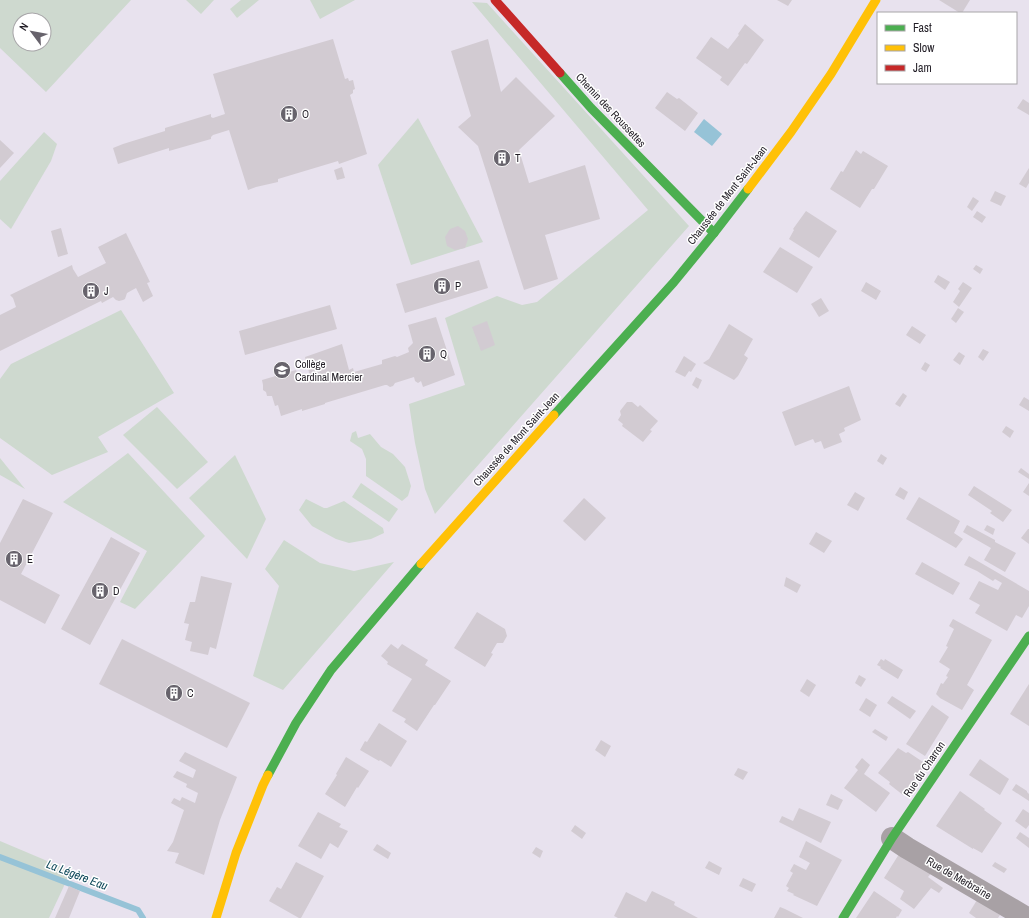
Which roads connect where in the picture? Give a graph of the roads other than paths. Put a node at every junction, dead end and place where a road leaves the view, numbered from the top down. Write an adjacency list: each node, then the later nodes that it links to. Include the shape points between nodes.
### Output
1 (495, 0): 3 (main road, Chemin des Roussettes, via 591,108)
2 (876, 0): 3 (main road, Chaussée de Mont Saint-Jean, via 791,132)
3 (714, 233): 6 (main road, Chaussée de Mont Saint-Jean, via 664,293 433,550 331,670 296,723 263,785 236,853)
4 (1029, 636): 5 (main road, Rue du Charron)
5 (892, 838): 7 (main road, Rue du Charron); 8 (street, Rue de Merbraine)
6 (216, 918)
7 (843, 918)
8 (1027, 918)

